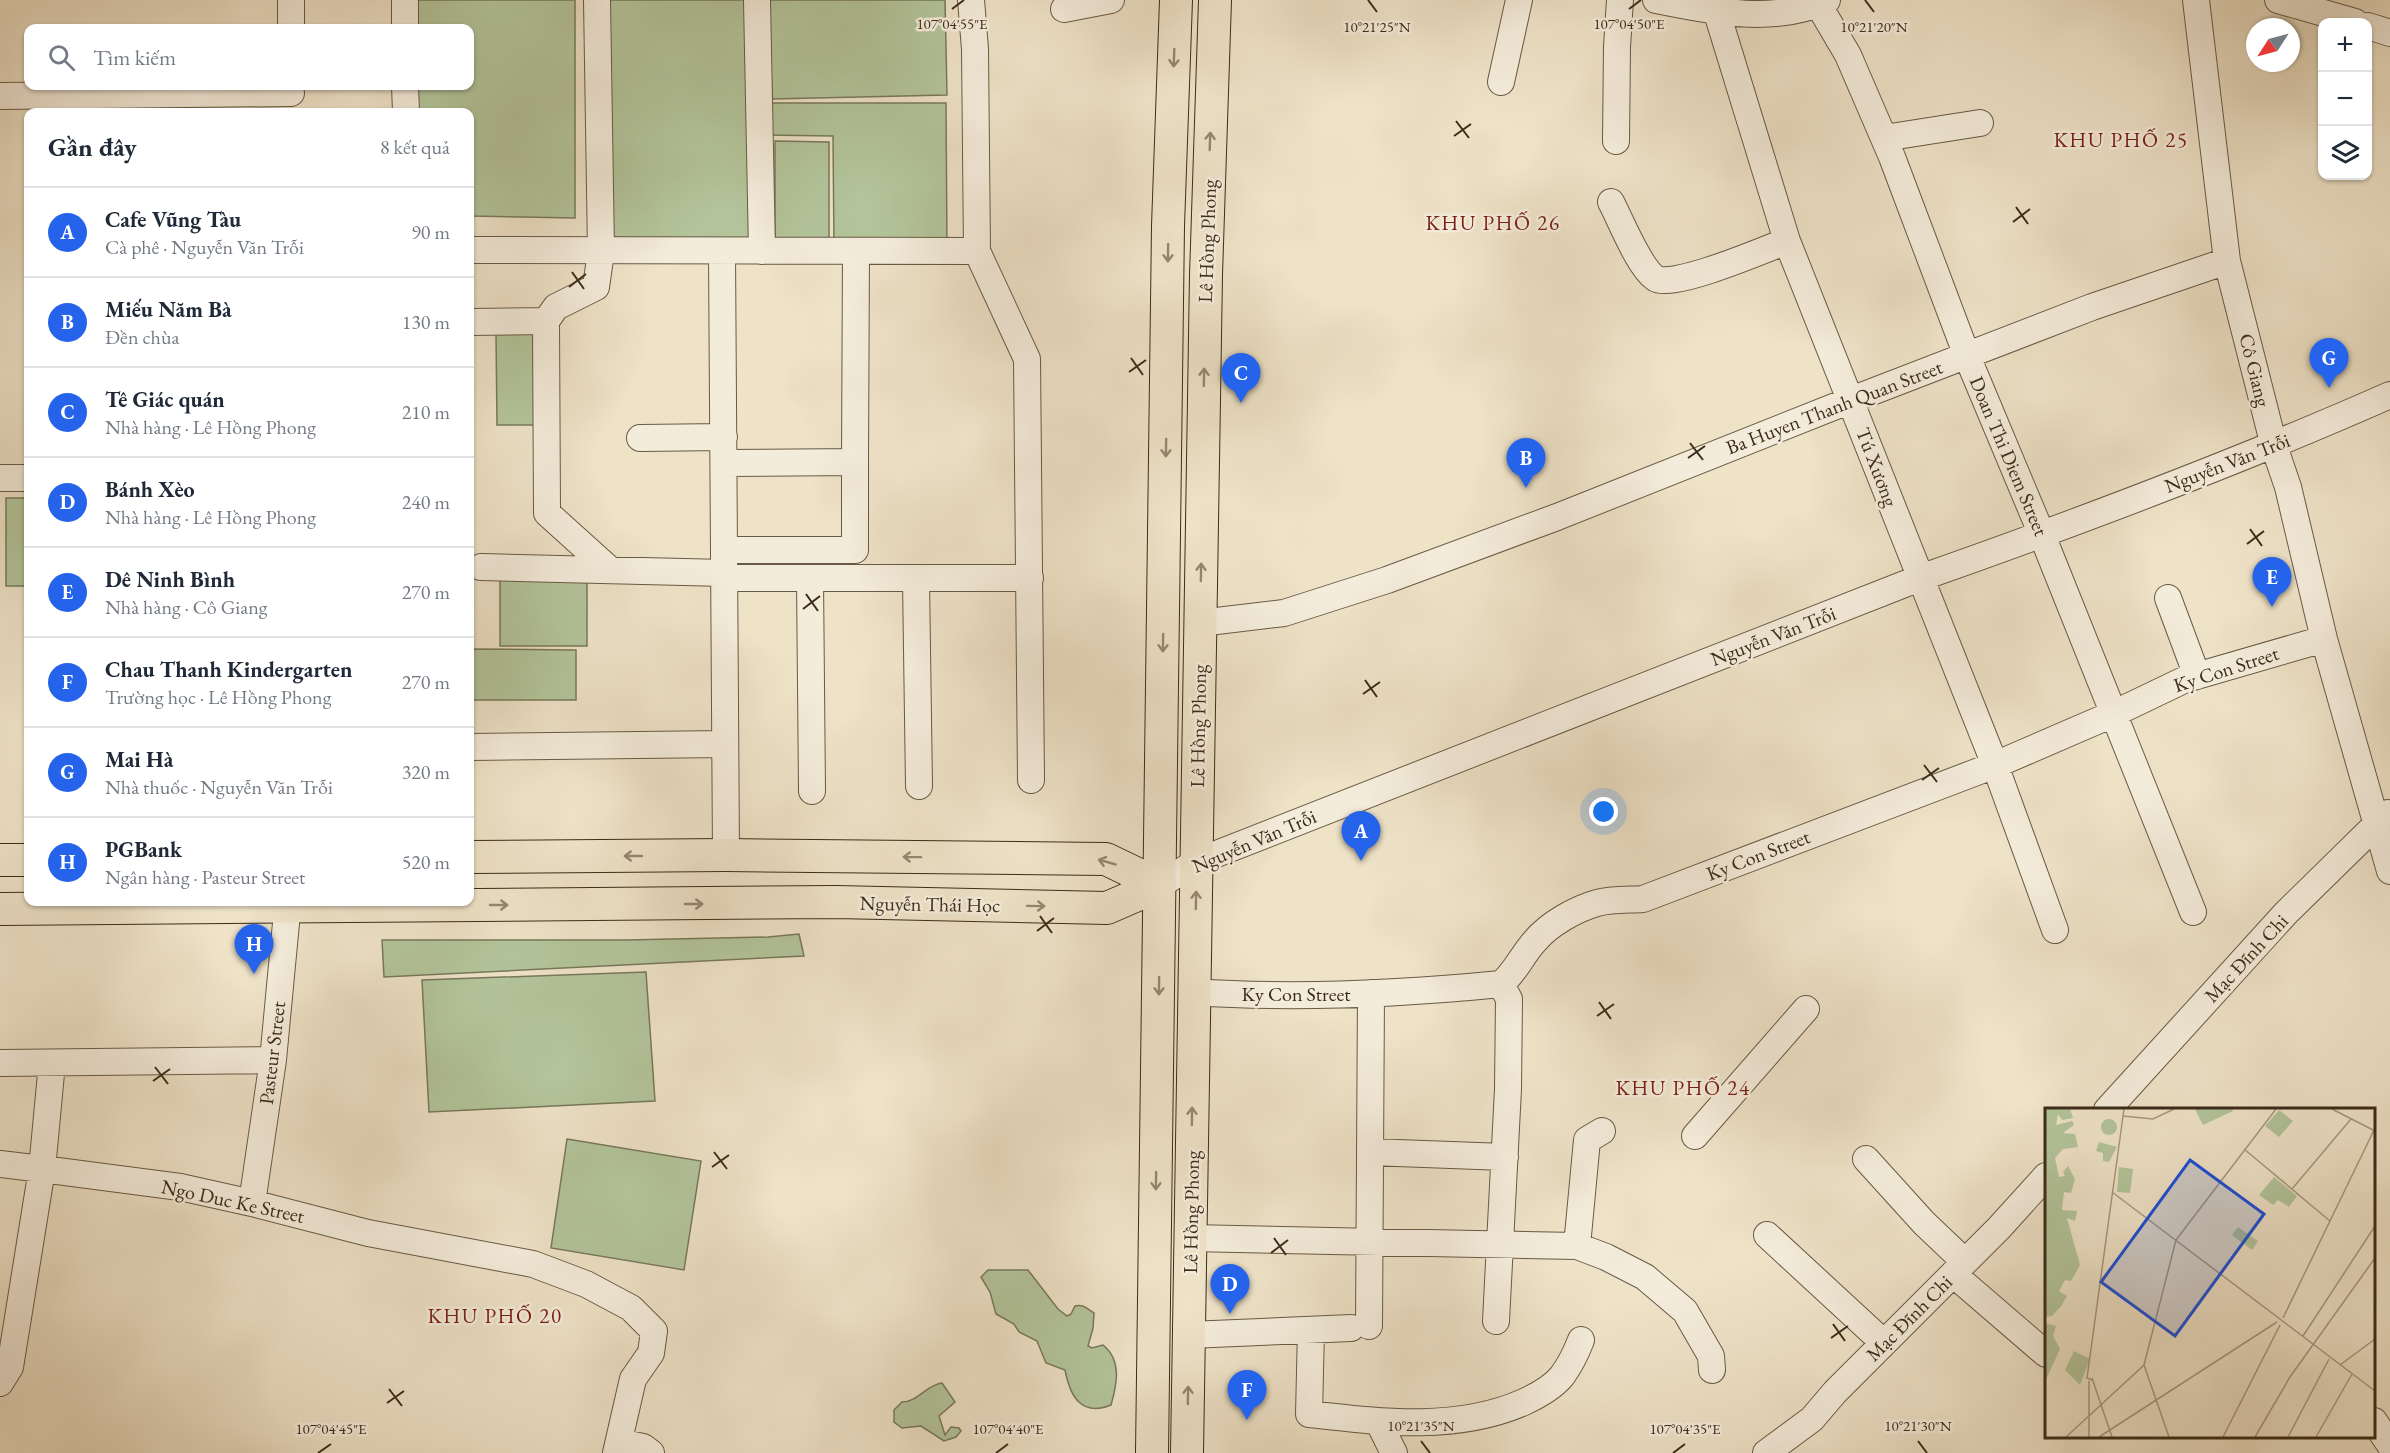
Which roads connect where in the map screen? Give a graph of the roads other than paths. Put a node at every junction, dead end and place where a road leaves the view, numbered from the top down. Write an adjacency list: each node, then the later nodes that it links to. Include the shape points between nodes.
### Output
1 (291, 0): 18 (street)
2 (405, 0): 19 (street)
3 (597, 0): 37 (street)
4 (757, 0): 35 (street)
5 (971, 0): 36 (street)
6 (1111, 0): 16 (street)
7 (1176, 0): 79 (main road, Lê Hồng Phong, one-way to 79, via 1168,226)
8 (1215, 0): 62 (main road, Lê Hồng Phong, one-way to 8)
9 (1519, 0): 22 (street)
10 (1620, 0): 31 (street)
11 (1656, 0): 15 (street)
12 (2196, 0): 40 (street, Cô Giang)
13 (2278, 0): 17 (street)
14 (1823, 2): 15 (street, via 1777,13); 30 (street, Doan Thi Diem Street)
15 (1715, 6): 33 (street, Tú Xương)
16 (1064, 9)
17 (2341, 18)
18 (291, 24)
19 (405, 24)
20 (2372, 28): 21 (street)
21 (2390, 33)
22 (1501, 82)
23 (405, 90): 28 (street)
24 (0, 96): 26 (street)
25 (291, 97): 27 (street)
26 (29, 104): 27 (street)
27 (146, 104)
28 (405, 108)
29 (1980, 123): 30 (street)
30 (1884, 138): 43 (street, Doan Thi Diem Street)
31 (1616, 141)
32 (1611, 202): 33 (street, via 1656,280 1693,275)
33 (1787, 241): 45 (street, Tú Xương)
34 (474, 250): 37 (street)
35 (762, 251): 38 (street); 39 (street)
36 (977, 251): 39 (street); 57 (street, via 1027,359)
37 (601, 252): 38 (street); 41 (street, via 596,287 555,308)
38 (722, 252): 46 (street)
39 (856, 252): 49 (street)
40 (2227, 261): 43 (street, Ba Huyen Thanh Quan Street); 48 (street, Cô Giang)
41 (546, 321): 42 (street); 56 (street, via 547,513)
42 (474, 322)
43 (1967, 356): 45 (street, Ba Huyen Thanh Quan Street); 53 (street, Doan Thi Diem Street)
44 (2390, 395): 48 (street, Nguyễn Văn Trỗi)
45 (1851, 400): 58 (street, Tú Xương); 62 (street, Ba Huyen Thanh Quan Street, via 1387,580 1284,613)
46 (724, 437): 47 (street); 50 (street)
47 (640, 438)
48 (2274, 446): 53 (street, Nguyễn Văn Trỗi); 63 (street, Cô Giang, via 2288,487)
49 (855, 462): 50 (street); 55 (street, via 855,550)
50 (724, 463): 55 (street)
51 (0, 478): 52 (street)
52 (24, 478)
53 (2042, 535): 58 (street, Nguyễn Văn Trỗi); 65 (street, Doan Thi Diem Street)
54 (481, 567): 56 (street)
55 (725, 567): 56 (street); 59 (street); 66 (street)
56 (609, 569)
57 (1030, 578): 60 (street); 69 (street)
58 (1920, 578): 68 (street, Tú Xương); 77 (street, Nguyễn Văn Trỗi)
59 (810, 579): 60 (street); 71 (street)
60 (916, 580): 70 (street)
61 (2168, 598): 64 (street)
62 (1200, 623): 77 (main road, Lê Hồng Phong)
63 (2324, 639): 64 (street, Ky Con Street); 72 (street, Cô Giang)
64 (2197, 676): 65 (street, Ky Con Street)
65 (2113, 714): 68 (street, Ky Con Street); 85 (street, Doan Thi Diem Street)
66 (725, 744): 67 (street); 73 (street)
67 (474, 747)
68 (1995, 765): 86 (street, Tú Xương); 89 (street, Ky Con Street, via 1643,899 1598,903 1563,919 1536,939)
69 (1031, 780)
70 (919, 786)
71 (812, 791)
72 (2384, 817): 78 (street, Cô Giang); 96 (street, Mạc Đĩnh Chi, via 2286,913)
73 (726, 855): 74 (main road, one-way to 74); 79 (main road, one-way to 73, via 1106,859); 81 (main road)
74 (474, 857)
75 (0, 860): 76 (main road)
76 (24, 860)
77 (1196, 862): 79 (street, Nguyễn Văn Trỗi); 88 (main road, Lê Hồng Phong, one-way to 77)
78 (2390, 871)
79 (1160, 885): 81 (main road, Nguyễn Thái Học, one-way to 79, via 1107,908); 87 (main road, Lê Hồng Phong)
80 (474, 904): 81 (main road, Nguyễn Thái Học, one-way to 81)
81 (726, 904)
82 (173, 906): 84 (main road, Nguyễn Thái Học)
83 (288, 906): 93 (street, Pasteur Street)
84 (0, 909)
85 (2193, 912)
86 (2055, 930)
87 (1160, 939): 88 (main road); 112 (main road, Lê Hồng Phong, one-way to 112)
88 (1195, 940): 90 (main road, Lê Hồng Phong)
89 (1501, 984): 91 (street, Ky Con Street); 100 (street, via 1509,999)
90 (1194, 992): 91 (street, Ky Con Street); 107 (main road, Lê Hồng Phong, one-way to 90)
91 (1371, 993): 99 (street)
92 (1806, 1009): 98 (street)
93 (273, 1060): 94 (street); 105 (street, Pasteur Street)
94 (52, 1063): 95 (street); 103 (street)
95 (0, 1064)
96 (2109, 1108)
97 (1602, 1131): 110 (street, via 1587,1140)
98 (1695, 1136)
99 (1370, 1152): 100 (street); 108 (street)
100 (1505, 1157): 109 (street)
101 (1866, 1159): 111 (street)
102 (0, 1164): 103 (street, Ngo Duc Ke Street)
103 (42, 1169): 105 (street, Ngo Duc Ke Street, via 180,1187); 120 (street, via 10,1367)
104 (2045, 1177): 111 (street, Mạc Đĩnh Chi)
105 (252, 1203): 124 (street, Ngo Duc Ke Street, via 369,1233 533,1264 586,1284 631,1308 654,1331 651,1353 633,1379)
106 (1767, 1235): 117 (street)
107 (1190, 1238): 108 (street); 114 (main road, Lê Hồng Phong)
108 (1369, 1242): 109 (street); 115 (street, via 1360,1327)
109 (1500, 1245): 110 (street); 113 (street)
110 (1577, 1246): 119 (street, via 1645,1277 1685,1311 1711,1356)
111 (1959, 1268): 117 (street, Mạc Đĩnh Chi); 118 (street)
112 (1154, 1317): 114 (main road); 126 (main road, Lê Hồng Phong)
113 (1496, 1321)
114 (1189, 1326): 115 (street); 127 (main road, Lê Hồng Phong, one-way to 114)
115 (1311, 1330): 121 (street, via 1309,1414)
116 (1581, 1340): 121 (street, via 1561,1377 1521,1403 1480,1417 1436,1422)
117 (1884, 1343): 129 (street, Mạc Đĩnh Chi, via 1812,1419)
118 (2045, 1353)
119 (1712, 1370)
120 (0, 1383)
121 (1378, 1421): 128 (street)
122 (2375, 1424): 123 (street)
123 (2390, 1444)
124 (618, 1448): 125 (street, via 643,1447)
125 (651, 1453)
126 (1152, 1453)
127 (1187, 1453)
128 (1394, 1453)
129 (1766, 1453)

